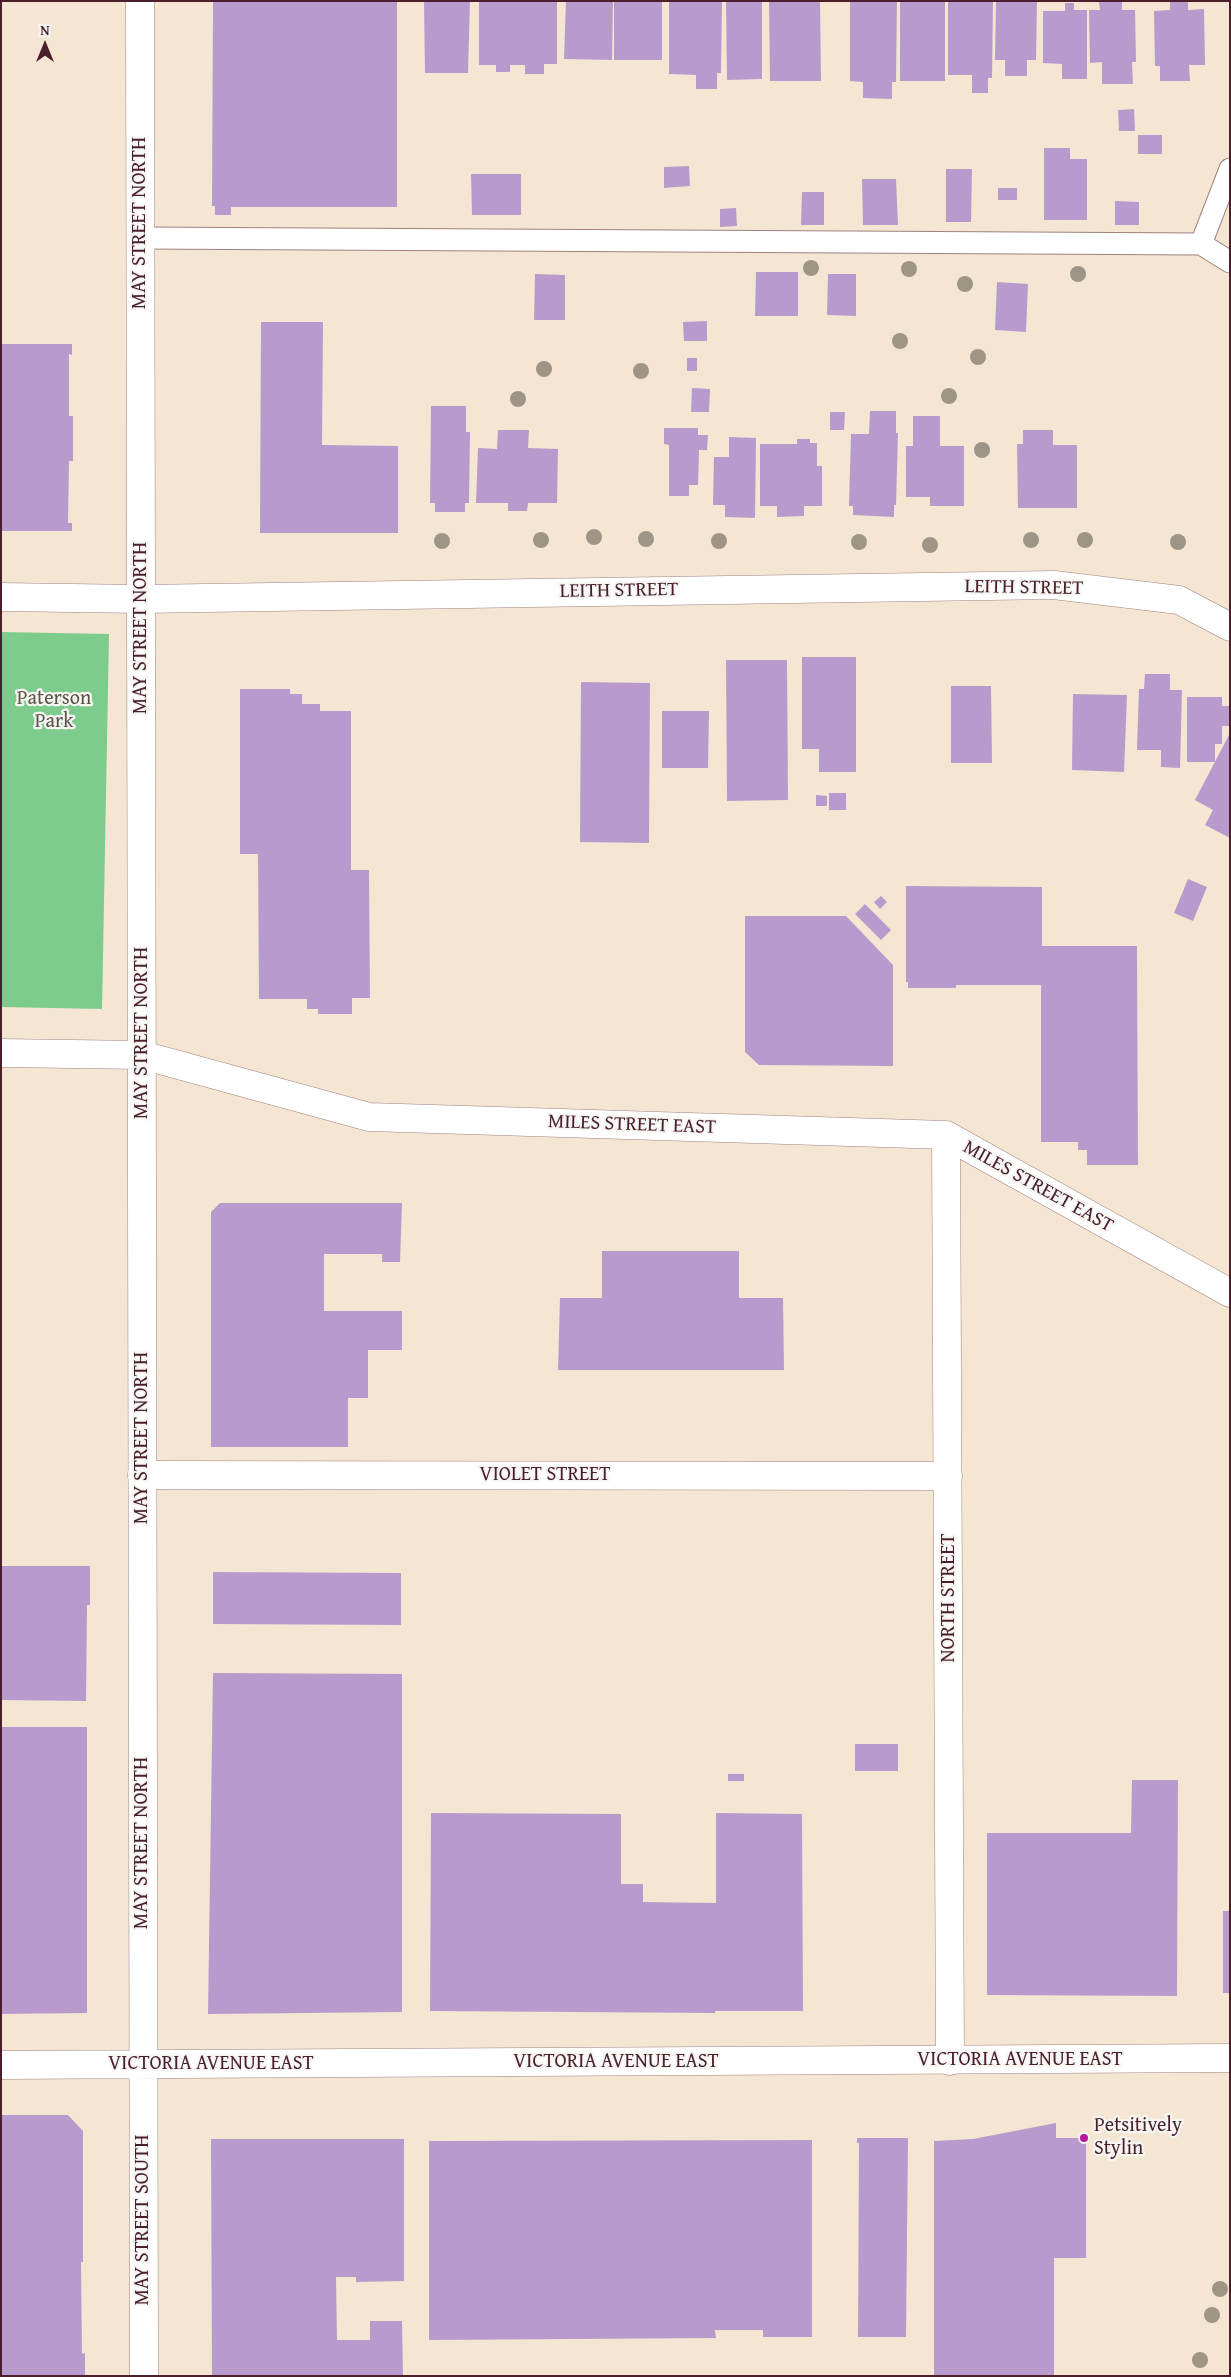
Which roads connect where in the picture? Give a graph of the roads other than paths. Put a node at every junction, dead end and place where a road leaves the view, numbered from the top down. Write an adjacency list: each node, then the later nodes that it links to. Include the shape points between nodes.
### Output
1 (140, 1): 3 (street, MAY STREET NORTH)
2 (1230, 168): 4 (lane)
3 (140, 238): 4 (lane); 7 (street, MAY STREET NORTH)
4 (1201, 244): 5 (lane)
5 (1230, 262)
6 (1, 597): 7 (street, LEITH STREET)
7 (141, 599): 8 (street, LEITH STREET, via 1054,585 1179,600); 10 (street, MAY STREET NORTH)
8 (1230, 627)
9 (1, 1053): 10 (street, MILES STREET EAST)
10 (142, 1055): 11 (street, MILES STREET EAST, via 369,1117); 13 (street, MAY STREET NORTH)
11 (946, 1135): 12 (street, MILES STREET EAST); 14 (street, NORTH STREET)
12 (1230, 1293)
13 (142, 1475): 14 (street, VIOLET STREET); 17 (street, MAY STREET NORTH)
14 (948, 1476): 16 (street, NORTH STREET)
15 (1230, 2058): 16 (street, VICTORIA AVENUE EAST)
16 (950, 2061): 17 (street, VICTORIA AVENUE EAST)
17 (142, 2064): 18 (street, VICTORIA AVENUE EAST); 19 (street, MAY STREET SOUTH)
18 (1, 2065)
19 (144, 2376)

